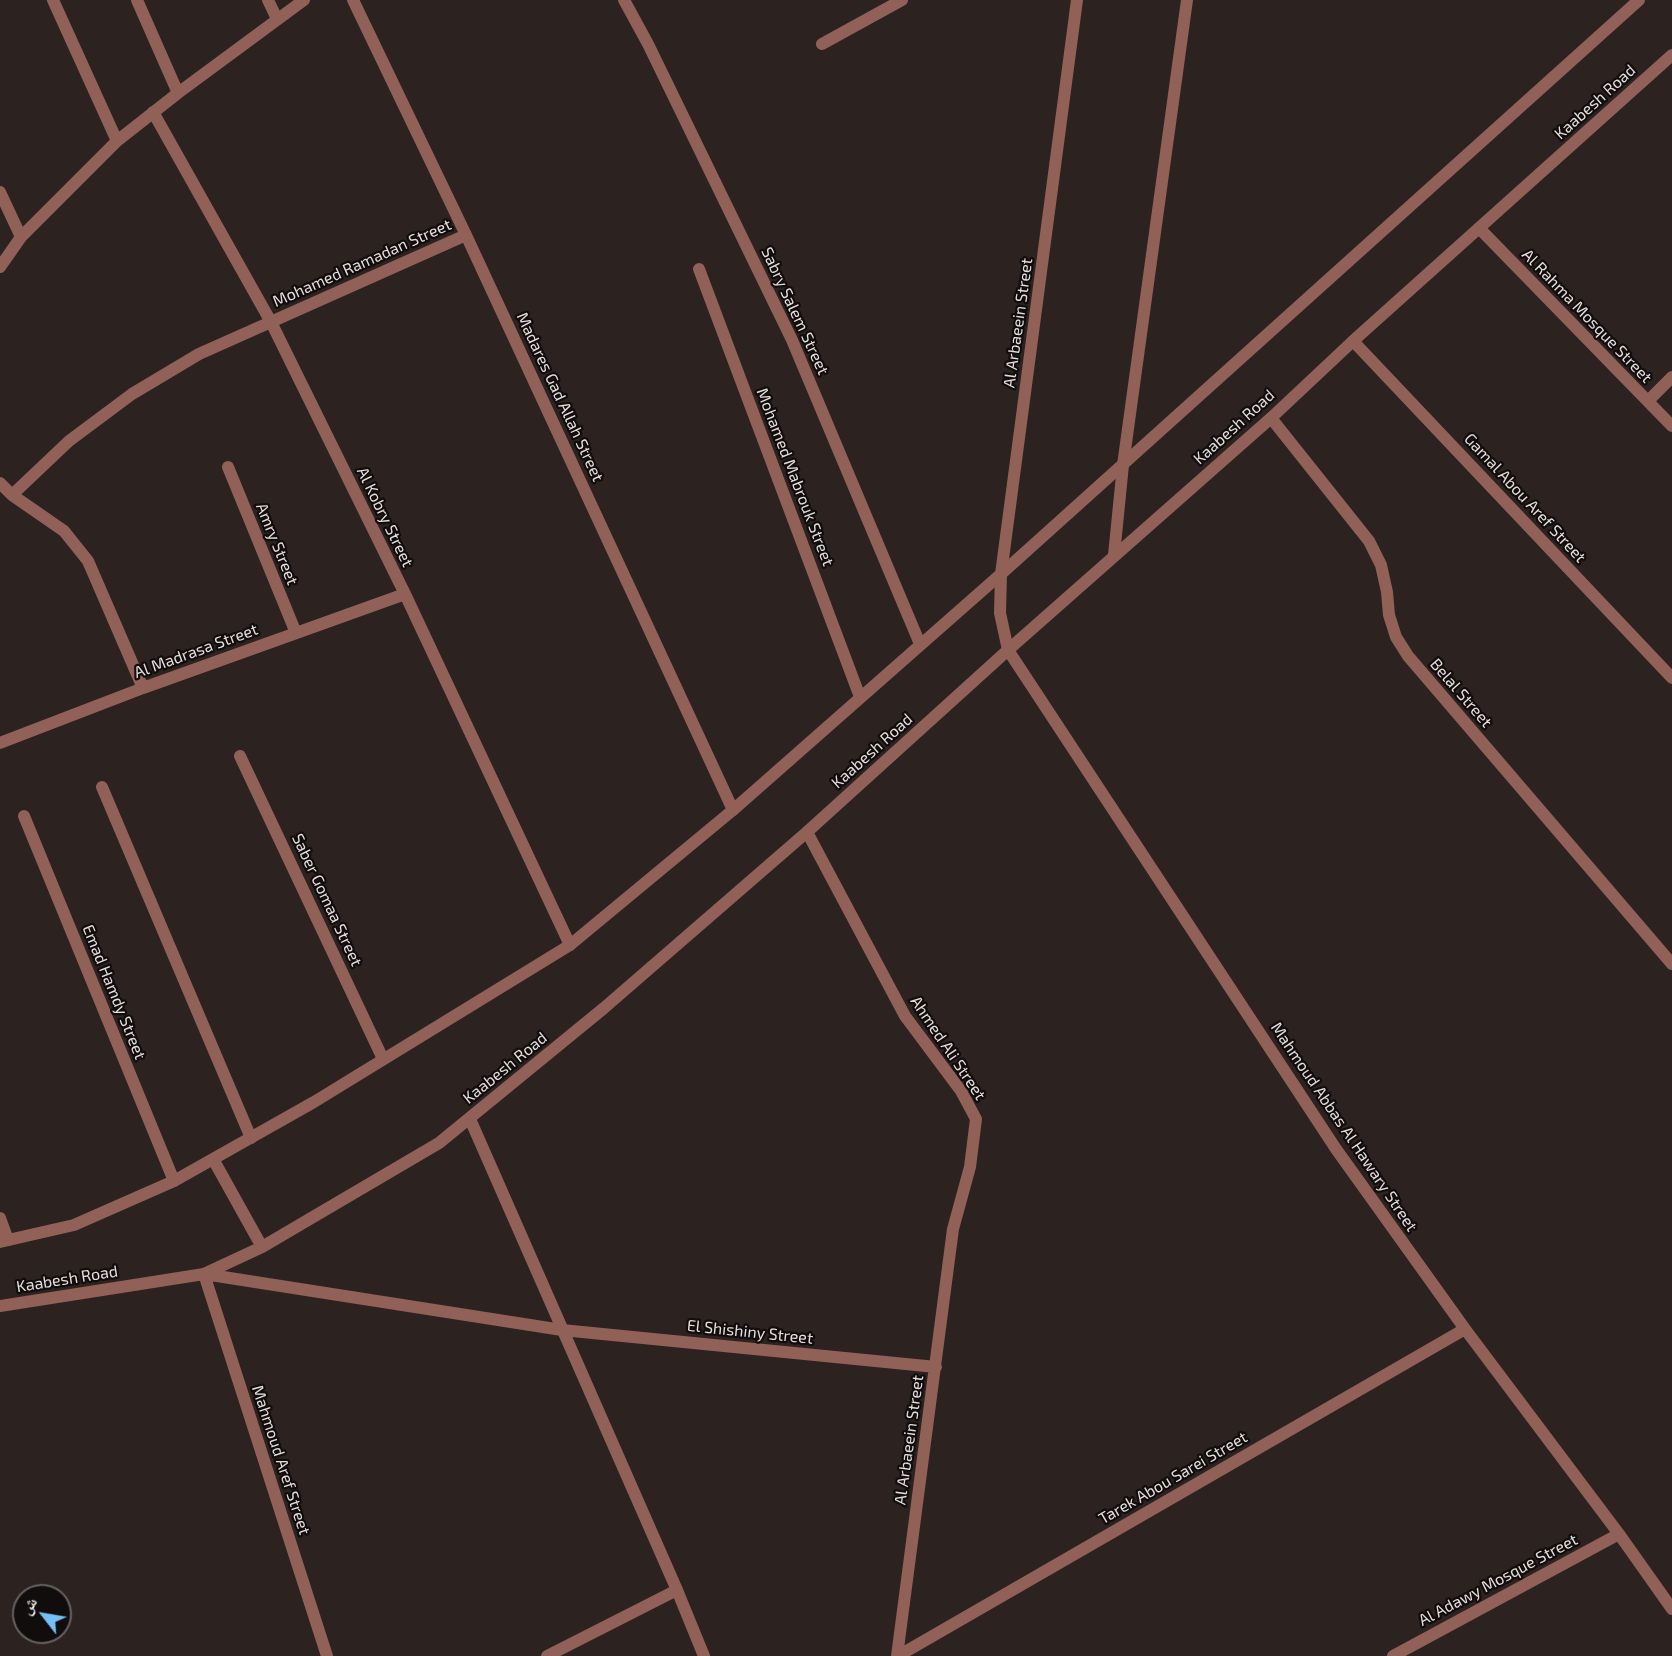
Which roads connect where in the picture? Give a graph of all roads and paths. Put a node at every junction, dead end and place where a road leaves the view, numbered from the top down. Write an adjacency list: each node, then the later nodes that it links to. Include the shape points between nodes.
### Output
1 (53, 0): 16 (street)
2 (137, 0): 14 (street)
3 (268, 0): 11 (street)
4 (304, 0): 11 (street)
5 (354, 0): 19 (street, Madares Gad Allah Street)
6 (624, 0): 37 (street, Sabry Salem Street, via 792,340)
7 (902, 0): 12 (street)
8 (1077, 0): 34 (street, Al Arbaeein Street)
9 (1187, 0): 29 (street)
10 (1639, 0): 29 (street)
11 (277, 18): 14 (street)
12 (822, 44)
13 (1670, 61): 18 (street, Kaabesh Road)
14 (178, 93): 15 (street)
15 (153, 112): 16 (street); 23 (street, Al Kobry Street)
16 (117, 141): 20 (street)
17 (0, 192): 20 (street)
18 (1479, 228): 24 (street, Kaabesh Road); 26 (street, Al Rahma Mosque Street)
19 (466, 235): 23 (street, Mohamed Ramadan Street); 45 (street, Madares Gad Allah Street)
20 (21, 237): 21 (street)
21 (0, 267)
22 (699, 269): 41 (street, Mohamed Mabrouk Street)
23 (271, 322): 32 (street, Mohamed Ramadan Street, via 199,354 132,394 69,441); 35 (street, Al Kobry Street)
24 (1353, 340): 27 (street, Kaabesh Road); 39 (street, Gamal Abou Aref Street)
25 (1672, 377): 26 (street)
26 (1648, 401): 28 (street, Al Rahma Mosque Street)
27 (1271, 418): 33 (street, Kaabesh Road); 49 (street, Belal Street, via 1368,541 1381,565 1396,637 1408,656)
28 (1672, 426)
29 (1123, 465): 33 (street); 34 (street)
30 (228, 467): 36 (street, Amry Street)
31 (0, 483): 32 (street)
32 (12, 495): 40 (street, via 64,531 88,561)
33 (1114, 555): 38 (street, Kaabesh Road)
34 (1001, 574): 37 (street); 38 (street, Al Arbaeein Street, via 1000,613)
35 (405, 594): 36 (street, Al Madrasa Street); 48 (street, Al Kobry Street)
36 (296, 633): 40 (street, Al Madrasa Street)
37 (920, 644): 41 (street)
38 (1008, 650): 47 (street, Kaabesh Road); 61 (street, Mahmoud Abbas Al Hawary Street, via 1336,1149)
39 (1672, 678)
40 (143, 688): 42 (street, Al Madrasa Street)
41 (860, 697): 45 (street)
42 (0, 742)
43 (240, 756): 50 (street, Saber Gomaa Street)
44 (102, 787): 52 (street)
45 (732, 810): 48 (street)
46 (24, 816): 54 (street, Emad Hamdy Street)
47 (807, 832): 51 (street, Kaabesh Road); 56 (street, Ahmed Ali Street, via 905,1016 961,1091 976,1119 970,1167)
48 (570, 945): 50 (street)
49 (1672, 964)
50 (383, 1059): 52 (street)
51 (470, 1119): 58 (street, Kaabesh Road, via 439,1143); 62 (street)
52 (251, 1138): 53 (street)
53 (213, 1159): 54 (street); 58 (street)
54 (174, 1181): 57 (street, via 74,1225)
55 (0, 1218): 57 (street)
56 (953, 1229): 63 (street, Al Arbaeein Street)
57 (4, 1241)
58 (262, 1247): 59 (street, Kaabesh Road)
59 (204, 1274): 60 (street, Kaabesh Road); 62 (street, El Shishiny Street); 67 (street, Mahmoud Aref Street)
60 (0, 1306)
61 (1465, 1329): 64 (street, Mahmoud Abbas Al Hawary Street); 70 (street, Tarek Abou Sarei Street)
62 (562, 1330): 63 (street, El Shishiny Street); 65 (street)
63 (936, 1367): 70 (street, Al Arbaeein Street)
64 (1618, 1534): 66 (street, Mahmoud Abbas Al Hawary Street); 71 (street, Al Adawy Mosque Street)
65 (677, 1590): 68 (street); 69 (street)
66 (1672, 1609)
67 (327, 1656)
68 (547, 1656)
69 (704, 1656)
70 (897, 1656)
71 (1393, 1656)

